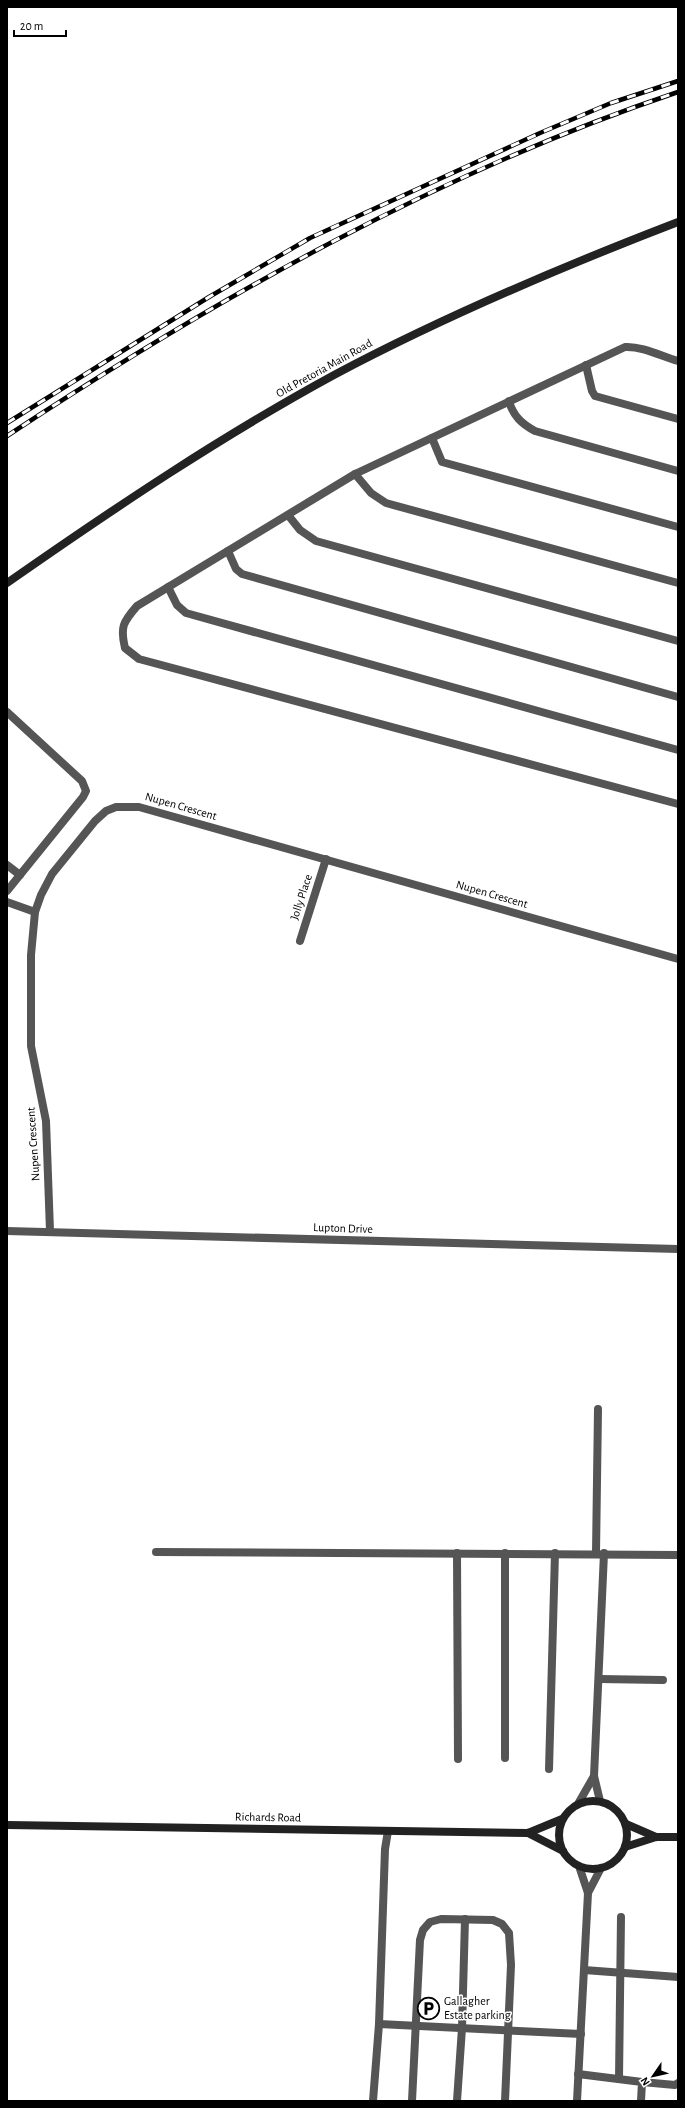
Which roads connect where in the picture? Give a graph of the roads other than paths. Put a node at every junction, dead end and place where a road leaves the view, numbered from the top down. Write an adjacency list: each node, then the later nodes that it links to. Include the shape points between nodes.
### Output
1 (678, 222): 12 (street, Old Pretoria Main Road, via 575,262 488,300 335,375 163,477)
2 (678, 360): 3 (street, via 648,352 638,346 625,347)
3 (586, 365): 4 (street); 5 (street, via 592,391 596,396)
4 (509, 401): 6 (street); 7 (street, via 514,414 524,425 535,431)
5 (678, 419)
6 (432, 438): 8 (street); 10 (street, via 442,462)
7 (678, 471)
8 (355, 474): 9 (street); 13 (street, via 371,493 386,503)
9 (288, 515): 11 (street); 15 (street, via 300,530 316,541)
10 (678, 527)
11 (228, 551): 14 (street); 16 (street, via 236,569 242,574)
12 (7, 583)
13 (678, 583)
14 (168, 587): 18 (street, via 177,605 186,613); 19 (street, via 137,606 124,620 122,635 125,648 139,658)
15 (678, 641)
16 (678, 697)
17 (7, 712): 22 (street, via 82,781 86,791)
18 (678, 750)
19 (678, 804)
20 (326, 859): 25 (street, Nupen Crescent, via 139,806 120,805 100,816 66,854 44,887); 26 (street, Jolly Place); 27 (street, Nupen Crescent)
21 (7, 864): 22 (street)
22 (20, 875): 23 (street)
23 (7, 891)
24 (7, 902): 25 (street)
25 (35, 912): 29 (street, Nupen Crescent, via 31,945 31,1035 33,1061 46,1122)
26 (300, 941)
27 (678, 959)
28 (7, 1231): 29 (street, Lupton Drive)
29 (50, 1231): 30 (street, Lupton Drive)
30 (678, 1249)
31 (598, 1409): 36 (street)
32 (156, 1552): 33 (street)
33 (457, 1553): 34 (street); 41 (street)
34 (505, 1553): 35 (street); 40 (street)
35 (556, 1553): 36 (street); 42 (street)
36 (600, 1553): 37 (street); 38 (street)
37 (678, 1555)
38 (599, 1679): 39 (street); 43 (street)
39 (663, 1680)
40 (505, 1758)
41 (458, 1759)
42 (549, 1769)
43 (594, 1776): 44 (street); 45 (street)
44 (600, 1801): 45 (street, via 589,1800); 47 (street, via 611,1806)
45 (578, 1804): 46 (street)
46 (562, 1819): 50 (street, Richards Road); 54 (street, via 558,1834)
47 (626, 1824): 51 (street); 53 (street)
48 (7, 1825): 49 (street, Richards Road)
49 (388, 1831): 50 (street, Richards Road); 63 (street, via 385,1849)
50 (528, 1833): 54 (street, Richards Road)
51 (656, 1837): 52 (street); 53 (street)
52 (678, 1838)
53 (625, 1847): 56 (street, via 611,1864)
54 (563, 1851): 55 (street, via 569,1860)
55 (579, 1866): 56 (street); 57 (street)
56 (600, 1868): 57 (street)
57 (588, 1893): 60 (street)
58 (621, 1917): 61 (street)
59 (465, 1919): 64 (street, via 441,1919 430,1922 423,1930 420,1940); 65 (street); 66 (street, via 493,1920 502,1924 508,1932 511,1965)
60 (584, 1970): 61 (street); 67 (street)
61 (619, 1972): 62 (street); 69 (street)
62 (678, 1977)
63 (379, 2024): 64 (street); 72 (street)
64 (416, 2027): 65 (street); 73 (street)
65 (462, 2028): 66 (street); 74 (street)
66 (509, 2029): 67 (street); 75 (street)
67 (581, 2034): 68 (street)
68 (578, 2074): 69 (street); 76 (street)
69 (619, 2079): 70 (street)
70 (642, 2082): 71 (street, via 675,2085); 77 (street)
71 (678, 2082)
72 (374, 2101)
73 (412, 2101)
74 (457, 2101)
75 (505, 2101)
76 (577, 2101)
77 (641, 2101)

